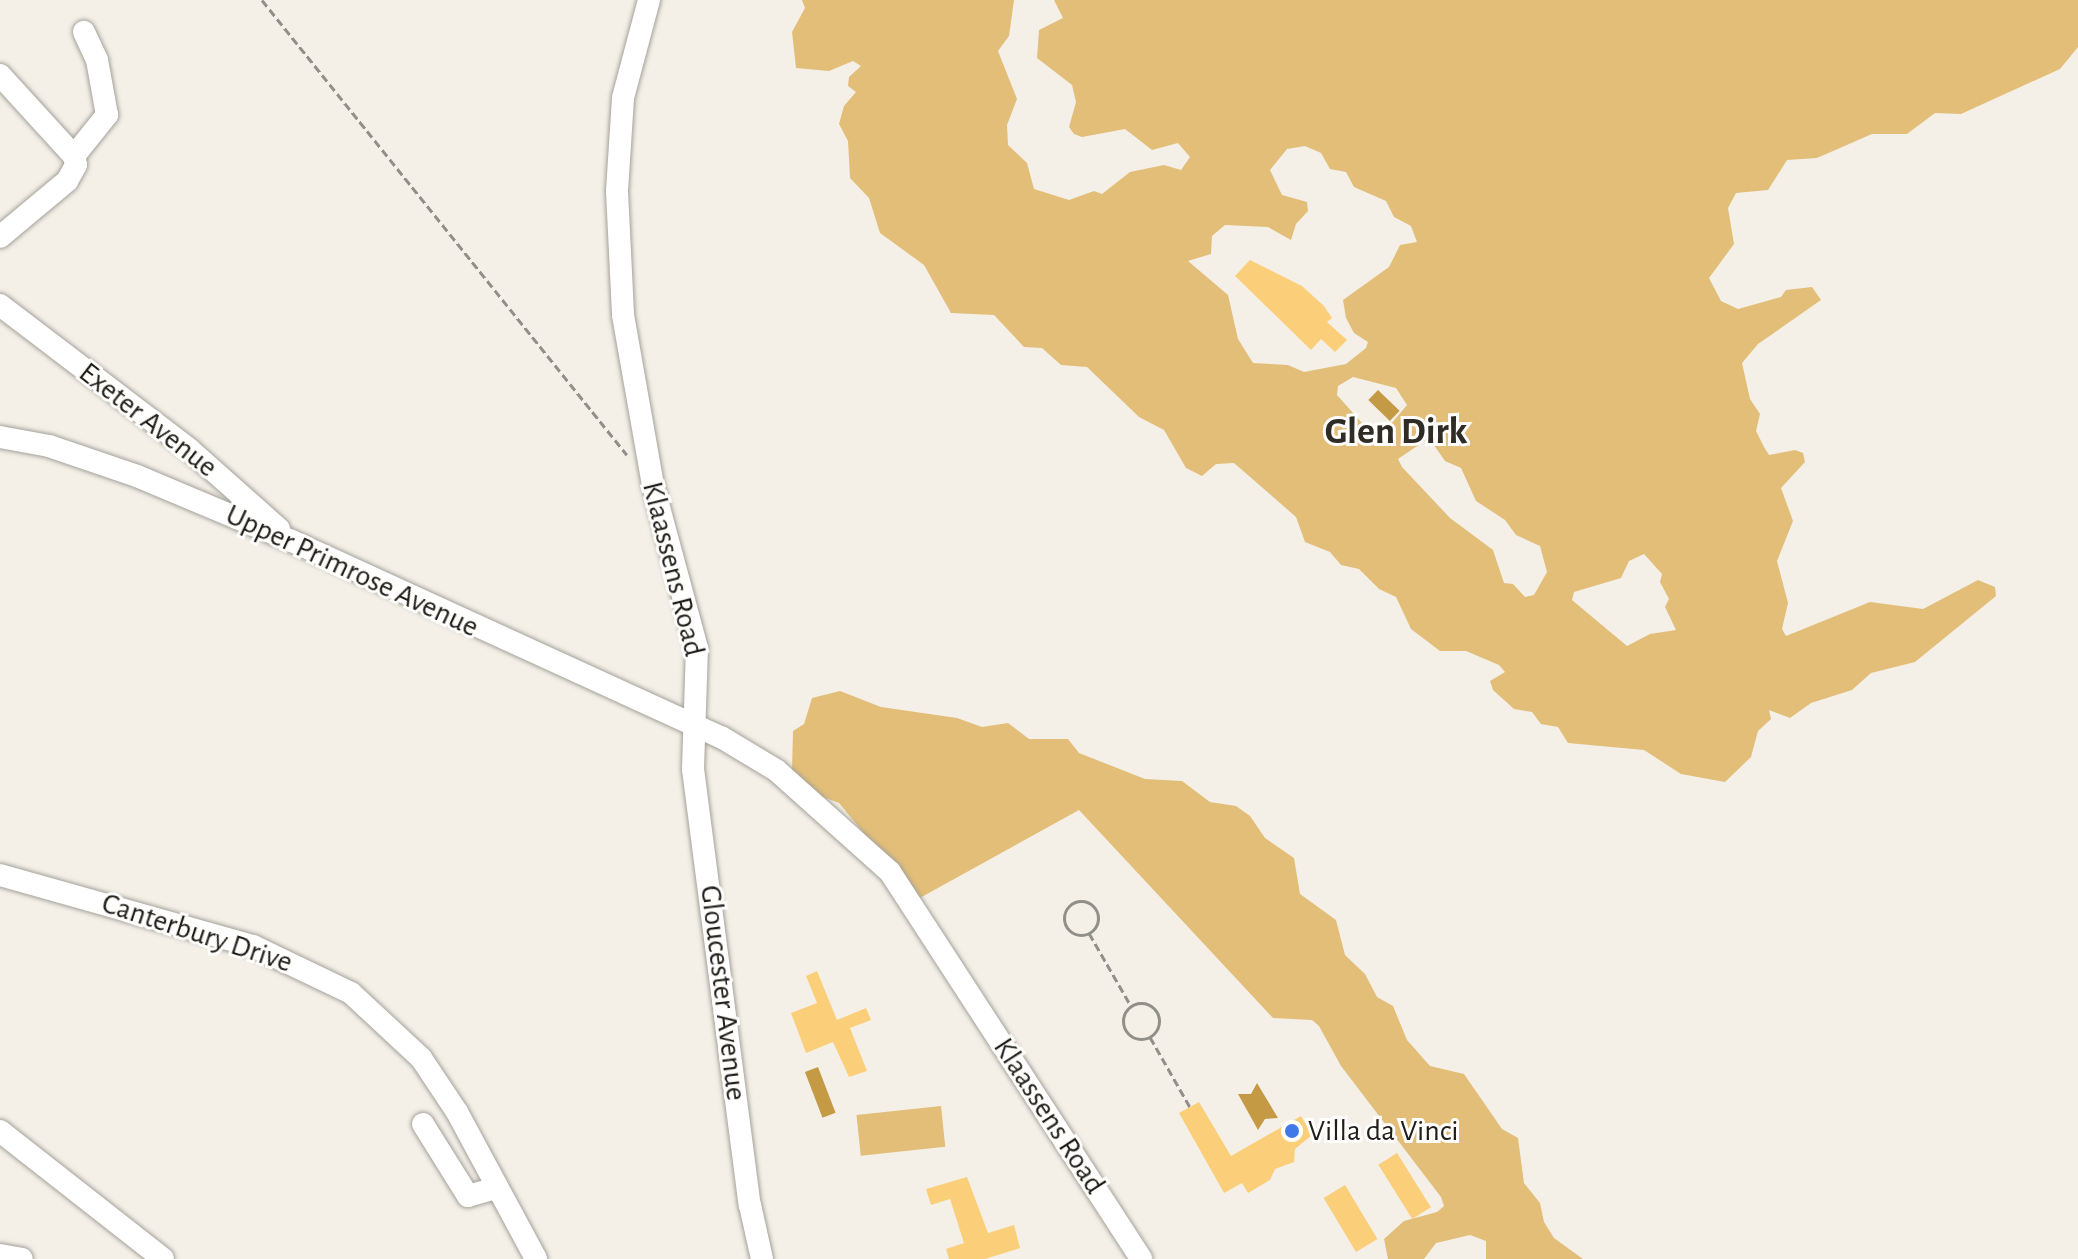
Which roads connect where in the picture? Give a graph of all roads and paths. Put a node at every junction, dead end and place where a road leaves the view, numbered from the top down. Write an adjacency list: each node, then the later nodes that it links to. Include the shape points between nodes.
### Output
1 (262, 0): 9 (path)
2 (649, 0): 11 (street, Klaassens Road, via 623,98 617,191 623,315 653,485 697,648)
3 (84, 32): 5 (street, via 97,60 107,115)
4 (0, 75): 5 (street)
5 (74, 156): 6 (street, via 76,165 67,181)
6 (0, 237)
7 (0, 305): 10 (street, Exeter Avenue, via 190,450)
8 (0, 437): 10 (street, Upper Primrose Avenue, via 49,446 137,476)
9 (632, 461)
10 (292, 541): 11 (street, Upper Primrose Avenue)
11 (696, 726): 24 (street, Gloucester Avenue, via 695,791 750,1205); 25 (street, Klaassens Road, via 776,770 890,872)
12 (0, 875): 19 (street, Canterbury Drive, via 253,946 351,993 421,1058 457,1112)
13 (1089, 933): 13 (path, via 1098,922 1096,909 1085,901 1072,903 1065,913 1066,926 1077,934); 14 (path)
14 (1131, 1006): 15 (path, via 1123,1019 1125,1030 1133,1037); 15 (path, via 1148,1004 1156,1012 1157,1029)
15 (1149, 1037): 16 (path)
16 (1190, 1107)
17 (423, 1124): 19 (street, via 474,1198)
18 (0, 1131): 22 (street)
19 (496, 1188): 23 (street, Canterbury Drive)
20 (0, 1255): 21 (street)
21 (22, 1259)
22 (163, 1259)
23 (536, 1259)
24 (762, 1259)
25 (1141, 1259)

